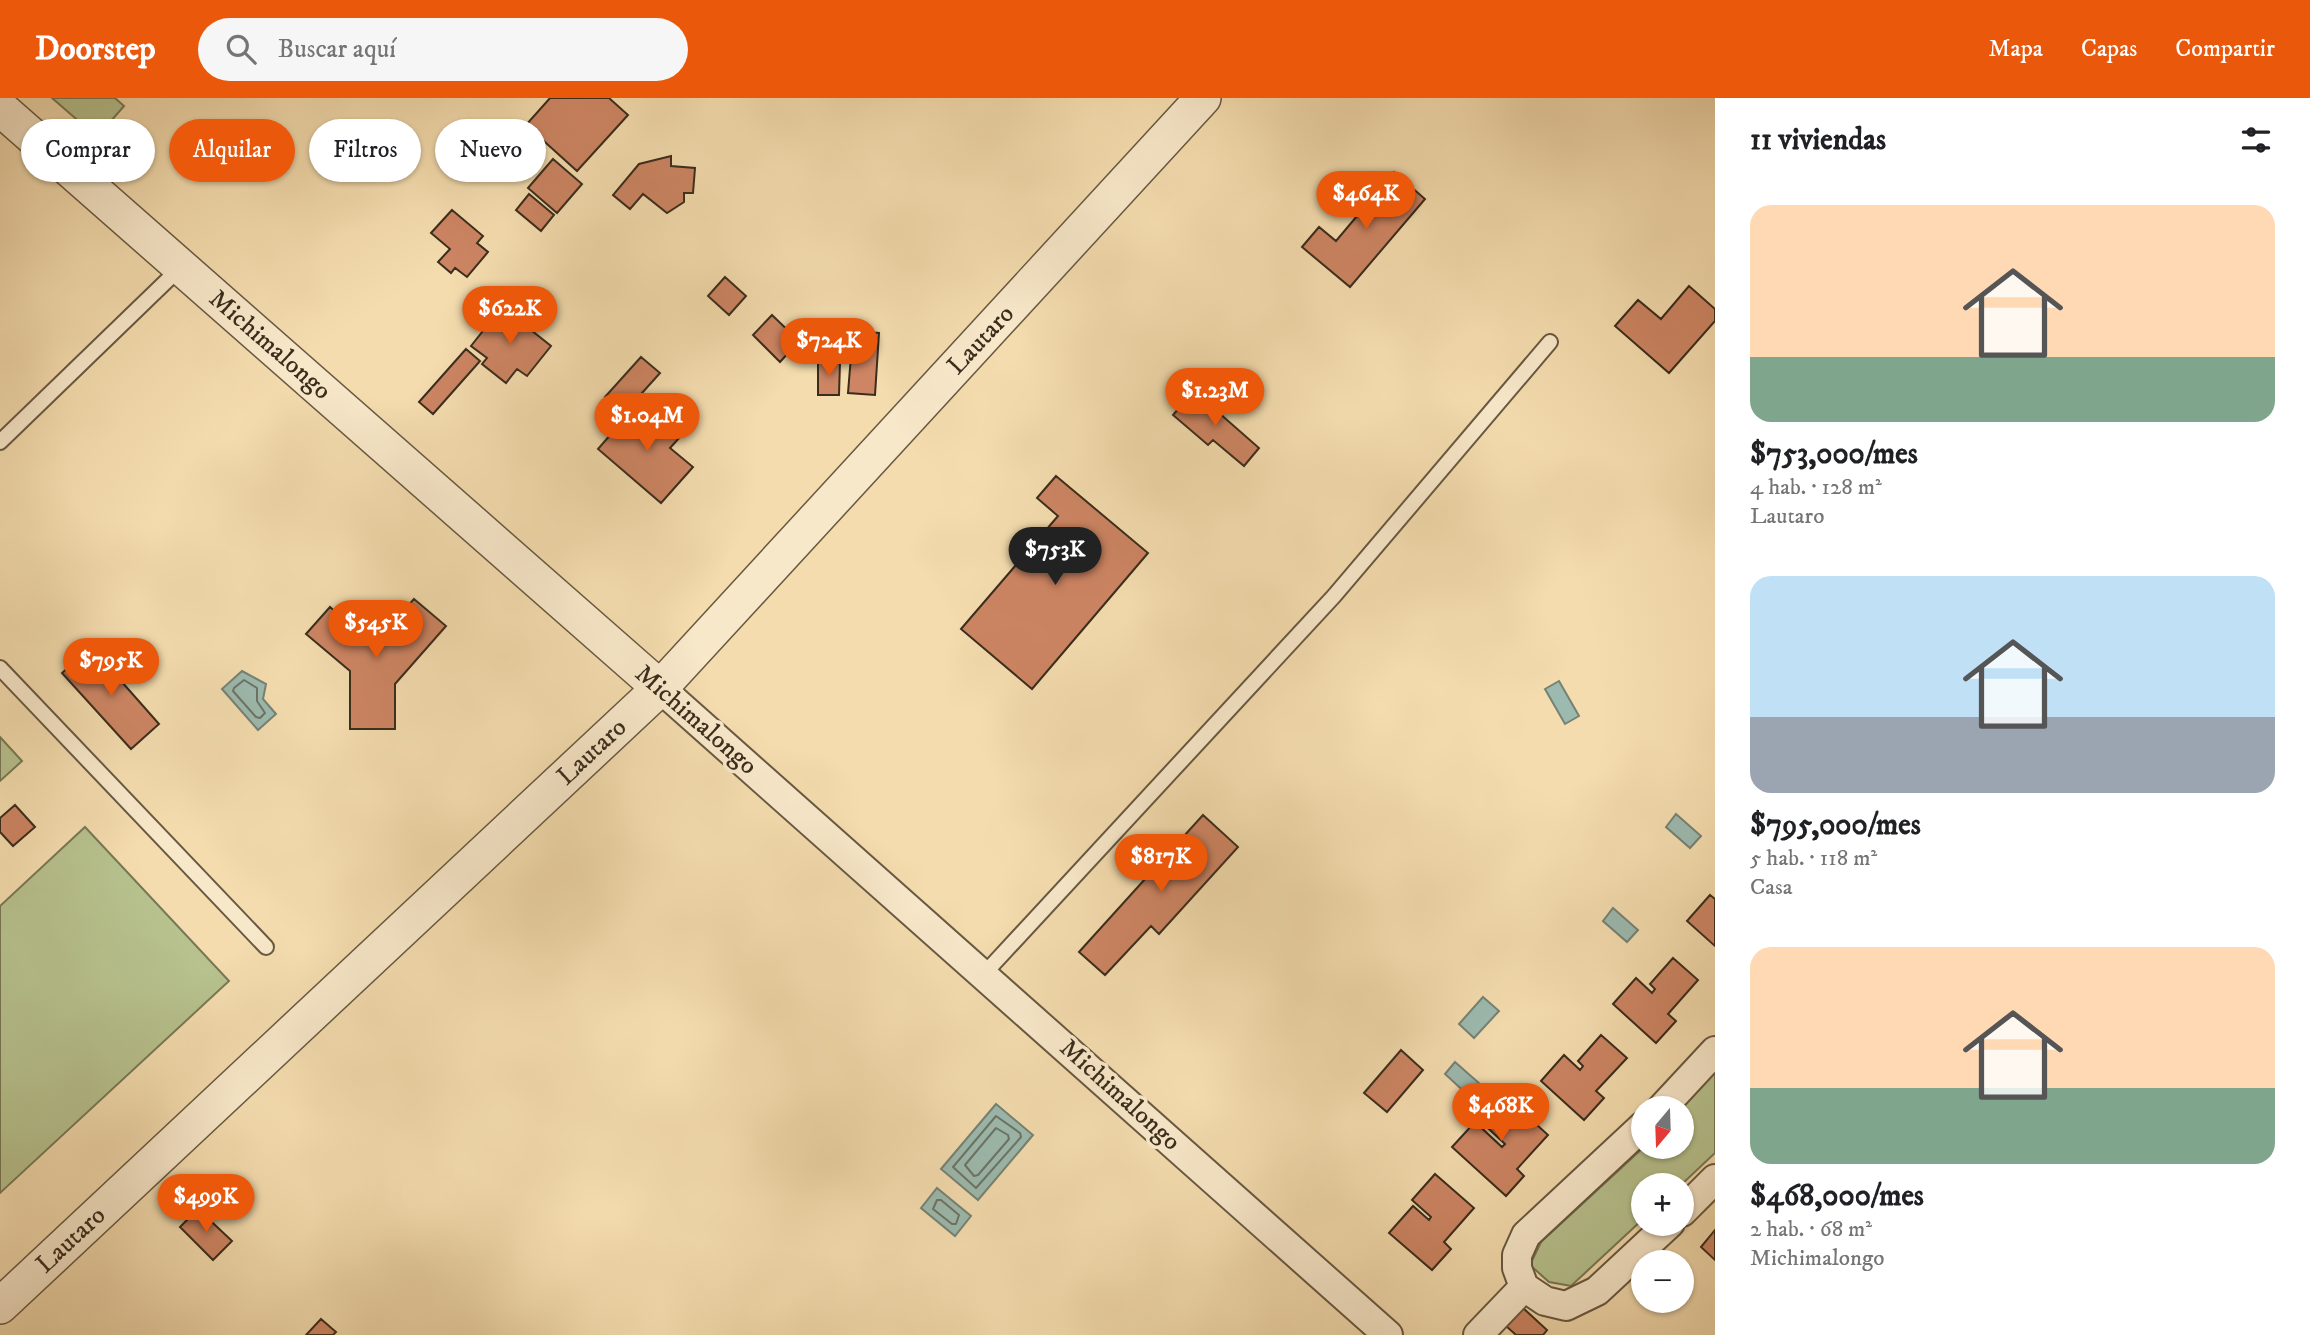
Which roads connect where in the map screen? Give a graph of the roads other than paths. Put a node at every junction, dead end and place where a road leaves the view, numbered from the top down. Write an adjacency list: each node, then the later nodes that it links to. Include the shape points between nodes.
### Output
1 (1203, 98): 7 (street, Lautaro)
2 (0, 108): 3 (street, Michimalongo)
3 (181, 267): 5 (lane); 7 (street, Michimalongo)
4 (1550, 342): 9 (lane, via 1334,596)
5 (0, 442)
6 (0, 668): 8 (lane)
7 (660, 688): 9 (street, Michimalongo); 17 (street, Lautaro)
8 (266, 947)
9 (984, 974): 18 (street, Michimalongo)
10 (1715, 1051): 11 (street)
11 (1673, 1096)
12 (1631, 1137): 16 (street, via 1526,1235 1517,1255)
13 (1715, 1179): 14 (street)
14 (1694, 1200)
15 (1657, 1236): 16 (street, via 1607,1284 1577,1302 1555,1305)
16 (1524, 1287): 19 (street)
17 (0, 1306)
18 (1388, 1335)
19 (1478, 1335)

